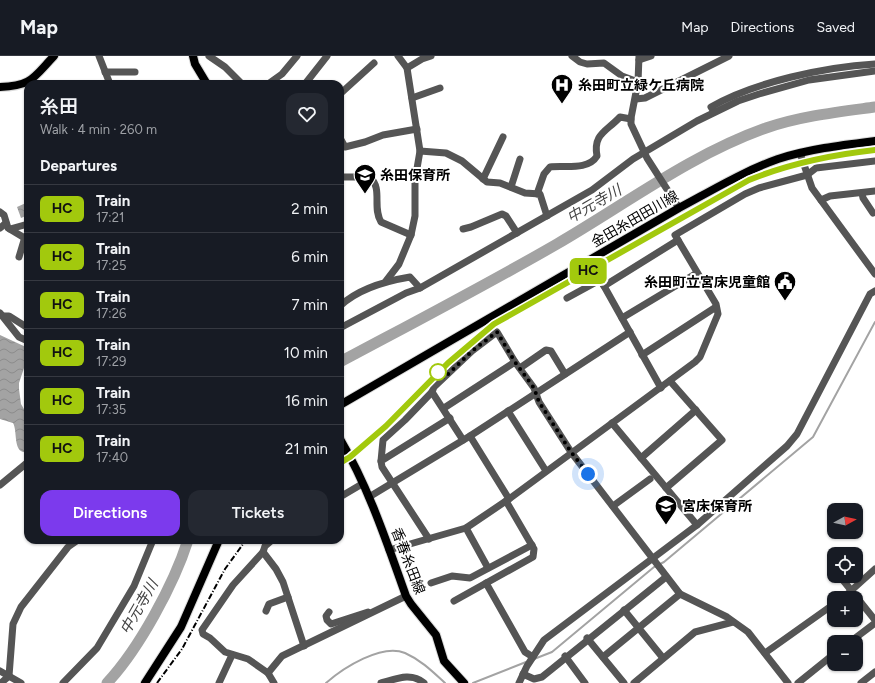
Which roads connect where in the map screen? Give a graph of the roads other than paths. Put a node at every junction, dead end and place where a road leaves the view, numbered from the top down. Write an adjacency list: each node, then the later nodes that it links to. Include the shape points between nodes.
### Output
1 (54, 56): 19 (main road)
2 (99, 56): 17 (street)
3 (193, 56): 21 (main road)
4 (209, 56): 22 (street)
5 (297, 56): 23 (street)
6 (327, 56): 24 (street)
7 (398, 56): 16 (street)
8 (431, 56): 16 (street)
9 (572, 56): 25 (street, via 587,64 604,63 622,76)
10 (651, 56): 13 (street)
11 (728, 56): 31 (street, via 645,98)
12 (873, 56): 15 (street)
13 (639, 58): 25 (street)
14 (374, 63): 29 (street)
15 (875, 66): 39 (street, via 809,80 738,101 714,112)
16 (408, 68): 30 (street)
17 (105, 72): 18 (street); 20 (street)
18 (135, 72)
19 (31, 80)
20 (108, 80)
21 (205, 80)
22 (238, 80)
23 (275, 80)
24 (308, 80)
25 (638, 82): 31 (street)
26 (24, 84): 27 (main road)
27 (0, 87)
28 (440, 88): 30 (street)
29 (344, 90)
30 (412, 98): 33 (street)
31 (636, 99): 32 (street)
32 (631, 119): 39 (street); 48 (street, via 620,117 601,134 596,141 596,158 592,161 579,166 550,167 544,174)
33 (417, 129): 36 (street); 37 (street)
34 (503, 137): 44 (street)
35 (875, 141): 38 (main road, 金田糸田田川線)
36 (344, 145)
37 (420, 151): 44 (street, via 446,153 462,161); 59 (street)
38 (800, 153): 42 (street); 50 (main road, 金田糸田田川線, via 778,159)
39 (645, 155): 50 (street); 53 (street)
40 (520, 158): 45 (street)
41 (875, 161): 42 (street, via 816,168)
42 (807, 175): 49 (street); 61 (street, via 746,194 675,235)
43 (344, 177): 59 (street, via 370,177 377,186 381,222)
44 (483, 179): 45 (street)
45 (511, 187): 48 (street, via 525,193)
46 (875, 191): 47 (street)
47 (862, 193): 49 (street, via 830,196); 52 (street)
48 (537, 194): 53 (street, via 540,194)
49 (821, 200): 65 (street)
50 (679, 208): 86 (main road, 金田糸田田川線)
51 (0, 212): 55 (street)
52 (873, 213)
53 (547, 216): 58 (street)
54 (24, 224): 55 (street)
55 (8, 226): 56 (street); 60 (street)
56 (0, 228)
57 (463, 228): 58 (street, via 502,214)
58 (517, 233): 68 (street)
59 (411, 235): 66 (street, via 399,264)
60 (24, 236)
61 (678, 240): 64 (street); 67 (street)
62 (24, 243): 63 (street)
63 (19, 257)
64 (697, 273): 72 (street); 74 (street)
65 (875, 274)
66 (386, 281): 68 (street, via 410,277); 71 (street)
67 (604, 286): 70 (street, via 600,280); 74 (street)
68 (420, 288): 76 (street)
69 (875, 291): 108 (street, via 870,294 797,434 787,446)
70 (567, 298)
71 (344, 302)
72 (716, 307): 79 (street); 82 (street, via 718,314 700,356)
73 (2, 315): 75 (street, via 9,316); 78 (street, via 19,337)
74 (622, 318): 77 (street)
75 (24, 325)
76 (344, 326)
77 (630, 332): 79 (street); 81 (street)
78 (24, 339)
79 (642, 355): 83 (street)
80 (517, 365): 81 (street, via 546,350 551,351); 84 (street, via 497,332 472,351 434,387); 85 (street); 87 (street)
81 (565, 374): 85 (street)
82 (670, 382): 83 (street); 88 (street)
83 (661, 388): 91 (street)
84 (432, 392): 87 (street); 96 (street, via 383,440)
85 (536, 394): 89 (street); 94 (street)
86 (344, 403)
87 (444, 408): 90 (street)
88 (696, 410): 95 (street); 103 (street, via 722,440)
89 (508, 411): 92 (street); 98 (street)
90 (450, 418): 92 (street); 96 (street)
91 (612, 423): 94 (street); 95 (street)
92 (466, 438): 101 (street); 106 (street)
93 (344, 446): 100 (main road, 香春糸田線)
94 (571, 452): 98 (street); 107 (street)
95 (641, 458): 103 (street)
96 (381, 461): 101 (street)
97 (24, 465): 102 (street)
98 (546, 471): 106 (street)
99 (650, 479): 107 (street)
100 (362, 484): 104 (street); 105 (main road, 香春糸田線)
101 (393, 484): 105 (street); 110 (street)
102 (0, 485)
103 (666, 488): 108 (street)
104 (344, 495)
105 (369, 497): 116 (main road, 香春糸田線)
106 (507, 500): 109 (street); 115 (street)
107 (612, 506): 118 (street)
108 (697, 525): 118 (street)
109 (466, 528): 110 (street); 119 (street)
110 (429, 539): 116 (street)
111 (72, 544): 154 (street, via 21,607 14,624)
112 (151, 544): 159 (street, via 134,586 97,648)
113 (217, 544): 160 (main road, via 181,627)
114 (268, 544): 117 (street)
115 (532, 545): 119 (street); 123 (street, via 533,557)
116 (389, 550): 128 (main road, 香春糸田線)
117 (263, 552): 129 (street, via 276,569); 144 (street, via 233,584 202,630 202,634)
118 (653, 559): 121 (street); 146 (street, via 544,640)
119 (488, 568): 122 (street, via 470,578 452,576)
120 (875, 569): 126 (street)
121 (666, 577): 127 (street); 133 (street)
122 (431, 583)
123 (486, 583): 130 (street); 146 (street, via 525,652)
124 (845, 583): 125 (street)
125 (851, 591)
126 (853, 591)
127 (680, 594): 138 (street); 139 (street)
128 (406, 596): 136 (street); 156 (main road, 香春糸田線, via 436,635 444,662)
129 (288, 597): 134 (street, via 269,604); 142 (street)
130 (454, 601)
131 (863, 606): 137 (street)
132 (827, 609): 143 (street)
133 (624, 610): 139 (street); 141 (street)
134 (266, 611)
135 (329, 612): 136 (street, via 327,620 332,624 366,612)
136 (372, 613): 142 (street)
137 (875, 621): 140 (street)
138 (733, 622): 143 (street, via 748,632); 148 (street, via 695,632)
139 (638, 629): 147 (street); 148 (street)
140 (858, 635)
141 (588, 638): 145 (street); 147 (street)
142 (304, 646): 152 (street, via 282,656)
143 (765, 653): 169 (street)
144 (232, 655): 152 (street, via 248,659); 161 (street)
145 (565, 656): 155 (street, via 542,677); 166 (street)
146 (533, 657): 153 (street)
147 (603, 657): 167 (street)
148 (663, 658): 168 (street)
149 (827, 660): 170 (street)
150 (0, 671): 154 (street)
151 (875, 672): 171 (street)
152 (268, 673): 162 (street)
153 (523, 674): 155 (street); 165 (street)
154 (9, 676): 157 (street); 158 (street)
155 (532, 680)
156 (462, 682)
157 (1, 683)
158 (21, 683)
159 (63, 683)
160 (145, 683)
161 (219, 683)
162 (274, 683)
163 (381, 683): 164 (street, via 402,677 418,677)
164 (424, 683)
165 (519, 683)
166 (585, 683)
167 (624, 683)
168 (634, 683)
169 (788, 683)
170 (798, 683)
171 (861, 683)

